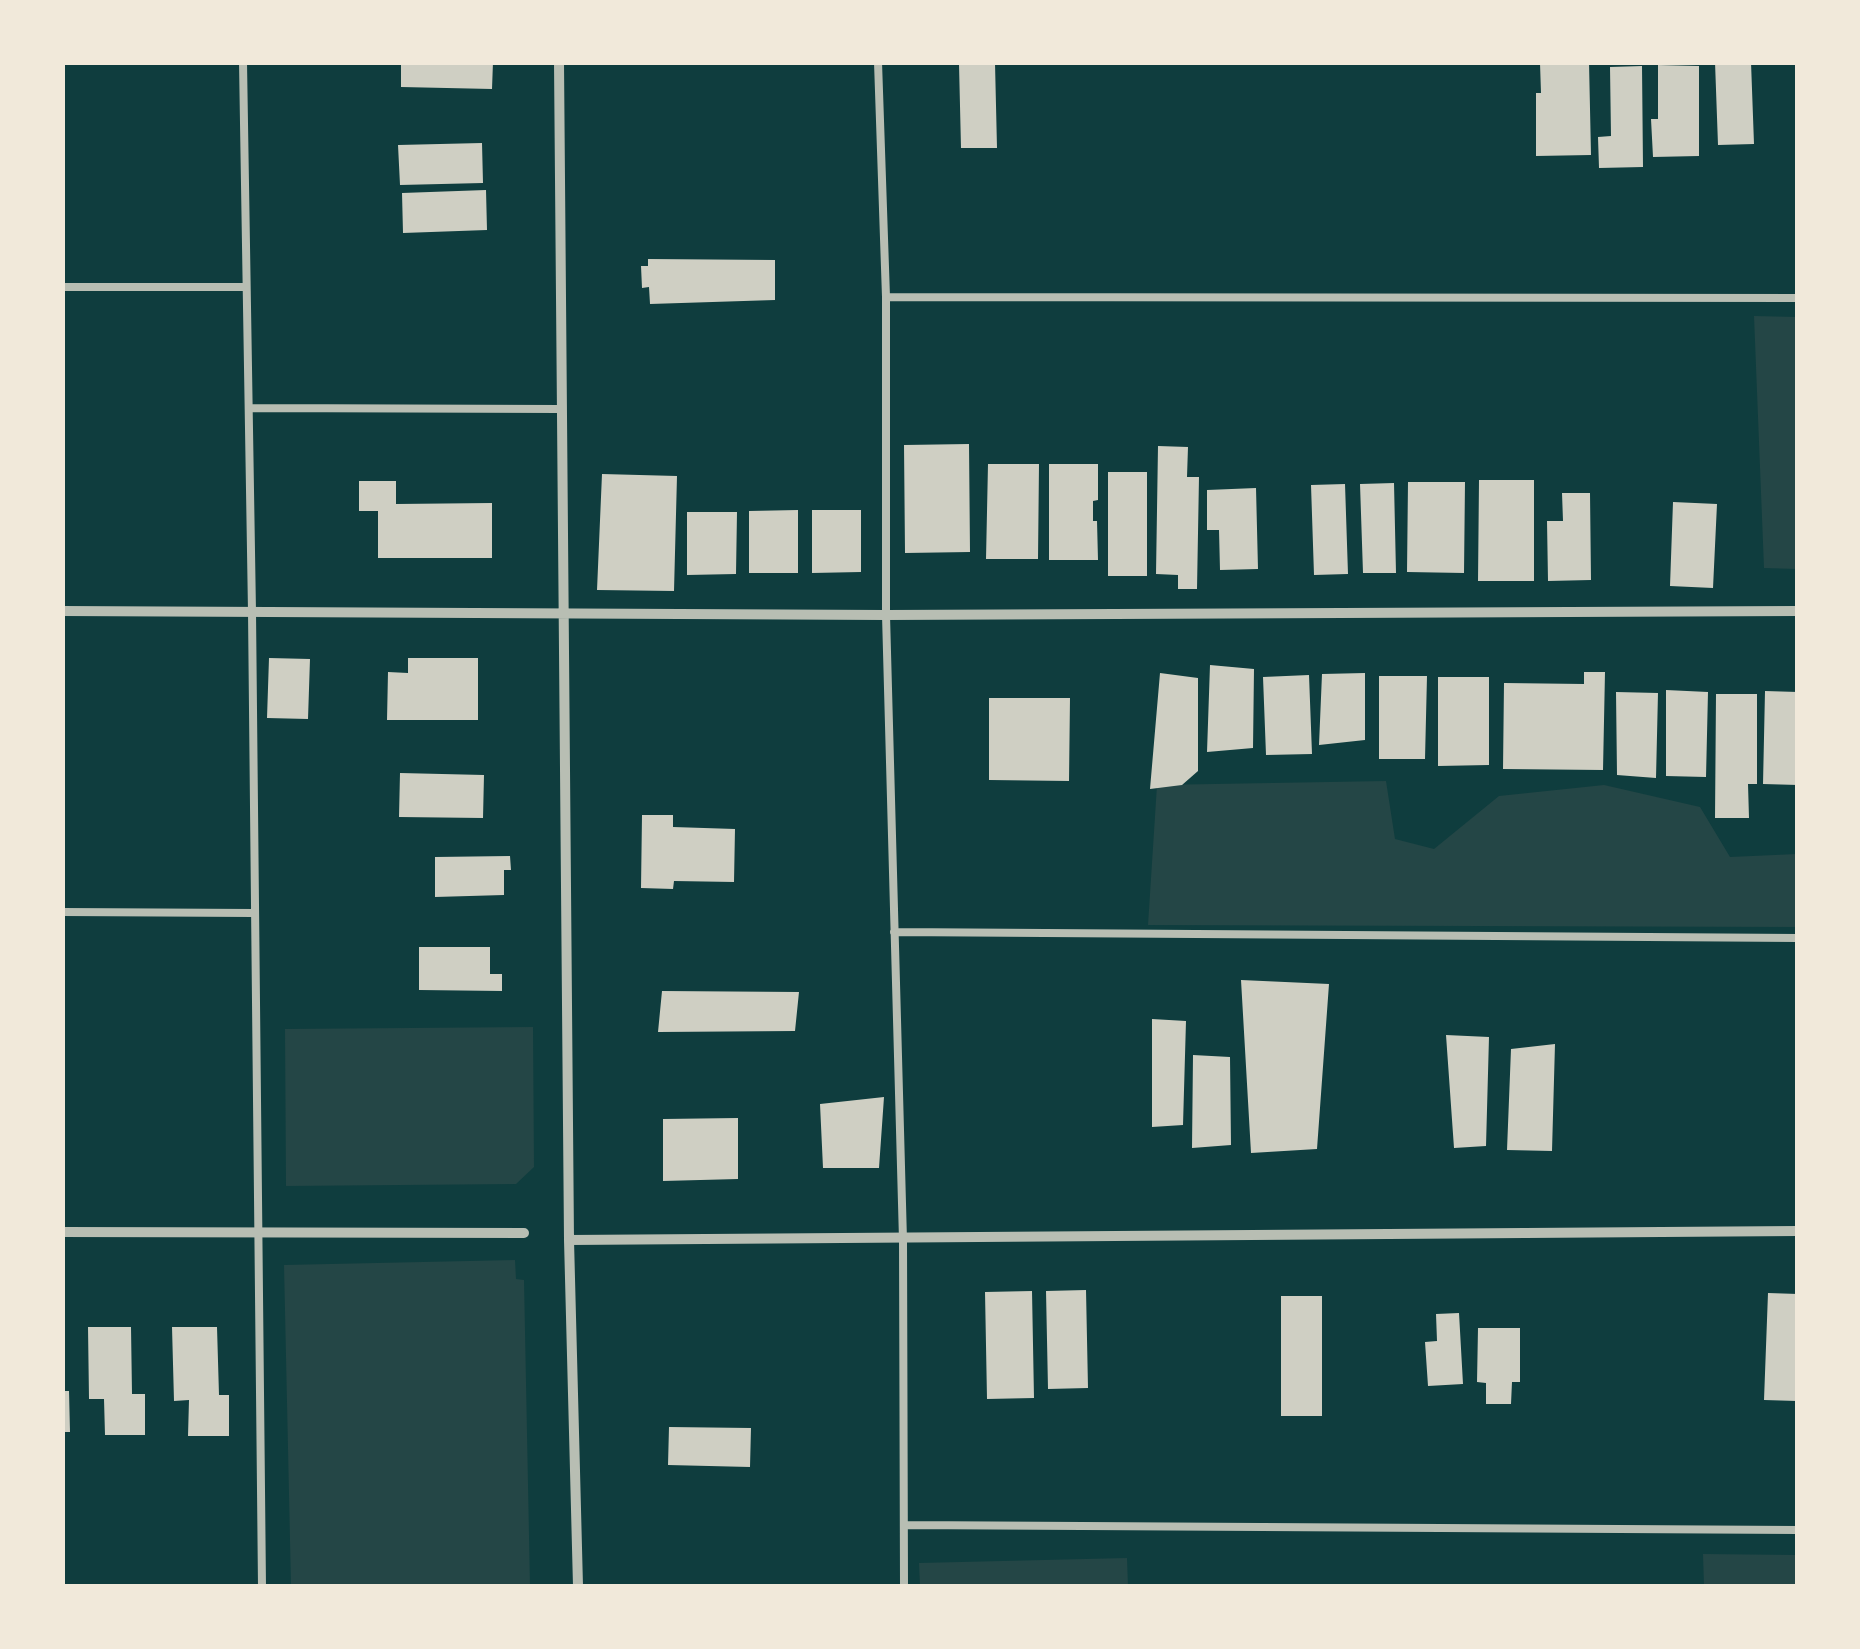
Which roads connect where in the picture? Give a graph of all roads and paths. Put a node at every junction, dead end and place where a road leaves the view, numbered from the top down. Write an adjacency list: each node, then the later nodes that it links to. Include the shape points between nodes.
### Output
1 (242, 62): 4 (lane)
2 (559, 62): 9 (street)
3 (878, 62): 6 (lane)
4 (246, 286): 5 (lane); 8 (lane)
5 (62, 287)
6 (886, 296): 7 (lane); 14 (lane)
7 (1798, 298)
8 (249, 408): 9 (lane); 11 (lane)
9 (560, 409): 13 (street)
10 (62, 611): 11 (street)
11 (252, 612): 13 (street); 16 (lane)
12 (1798, 612): 14 (street)
13 (566, 614): 14 (street); 23 (street)
14 (886, 615): 17 (lane)
15 (62, 912): 16 (lane)
16 (254, 913): 22 (lane)
17 (894, 932): 18 (lane); 24 (lane)
18 (1798, 938)
19 (62, 1232): 22 (street)
20 (1798, 1232): 24 (street)
21 (524, 1233): 22 (street)
22 (256, 1234): 27 (lane)
23 (569, 1240): 24 (street); 28 (street)
24 (903, 1240): 25 (lane)
25 (904, 1526): 26 (lane); 29 (lane)
26 (1798, 1530)
27 (262, 1586)
28 (578, 1586)
29 (904, 1586)

